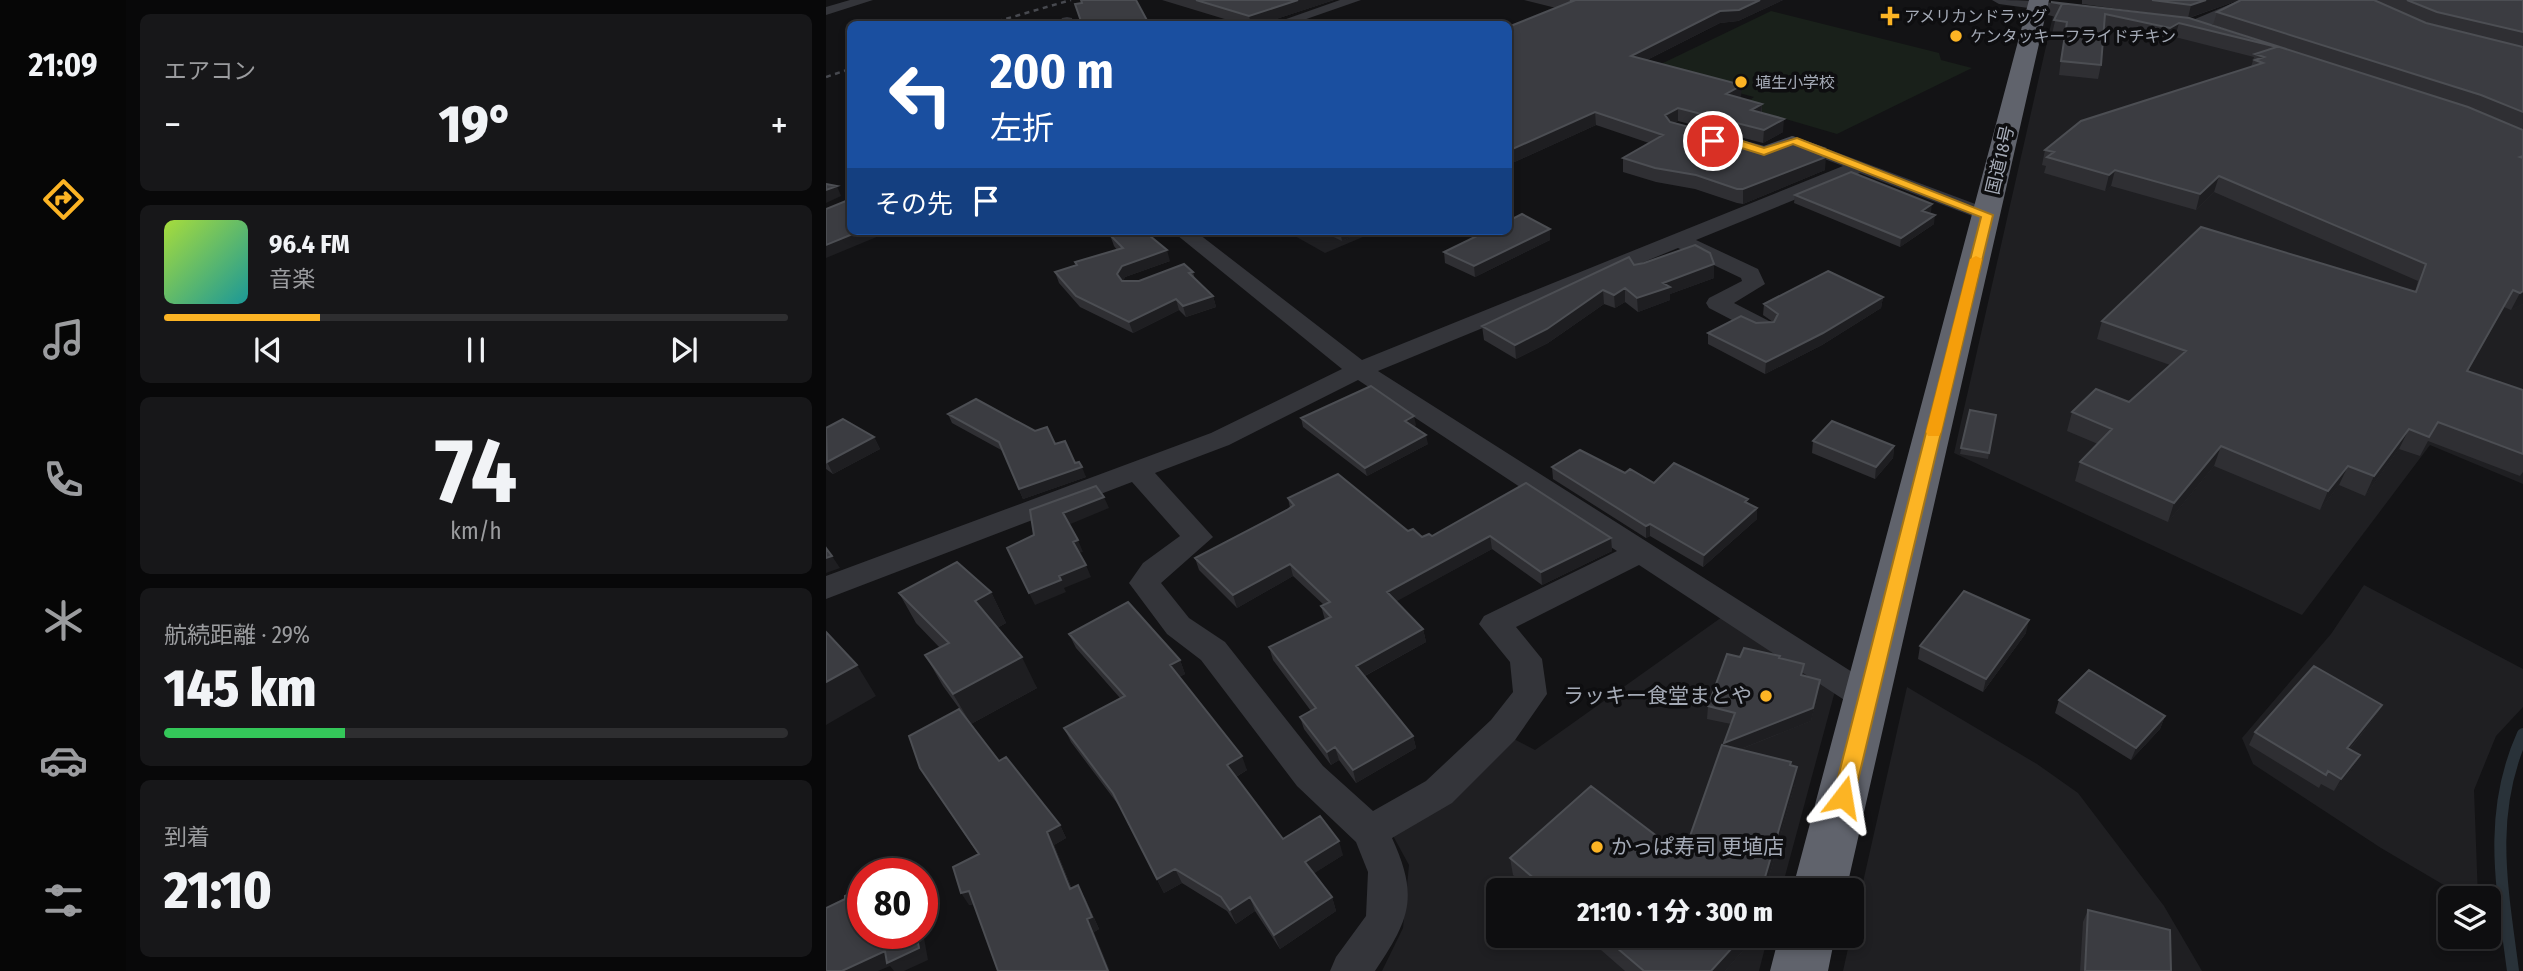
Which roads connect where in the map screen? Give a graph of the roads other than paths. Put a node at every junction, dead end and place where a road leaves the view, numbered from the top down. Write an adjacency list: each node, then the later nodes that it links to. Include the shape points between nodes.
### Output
1 (866, 0): 6 (street)
2 (1354, 0): 8 (street)
3 (1999, 0): 5 (street)
4 (2251, 0): 9 (street, via 2209,20 2182,24)
5 (2038, 3): 7 (street); 12 (highway, 国道18号)
6 (826, 11)
7 (2086, 12)
8 (1288, 21)
9 (2223, 37)
10 (1774, 148): 11 (street, via 1793,141)
11 (1860, 166): 12 (street); 14 (street)
12 (1987, 215): 22 (highway, 国道18号)
13 (1187, 235): 15 (street)
14 (1679, 240): 17 (street, via 1750,274 1754,284 1717,303); 18 (street)
15 (1213, 256): 16 (street); 18 (street)
16 (1191, 264)
17 (1763, 327)
18 (1359, 370): 19 (street, via 1220,439); 20 (street)
19 (1138, 472): 21 (street); 23 (street, via 1198,537 1144,583 1178,626 1213,651 1310,776)
20 (1640, 552): 22 (street); 23 (street, via 1494,624 1526,659 1530,694 1503,730 1439,792)
21 (826, 588)
22 (1867, 698): 24 (highway, 国道18号)
23 (1370, 832): 26 (street, via 1388,872 1386,921)
24 (1822, 878)
25 (1804, 948): 27 (highway)
26 (1351, 971)
27 (1799, 971)

